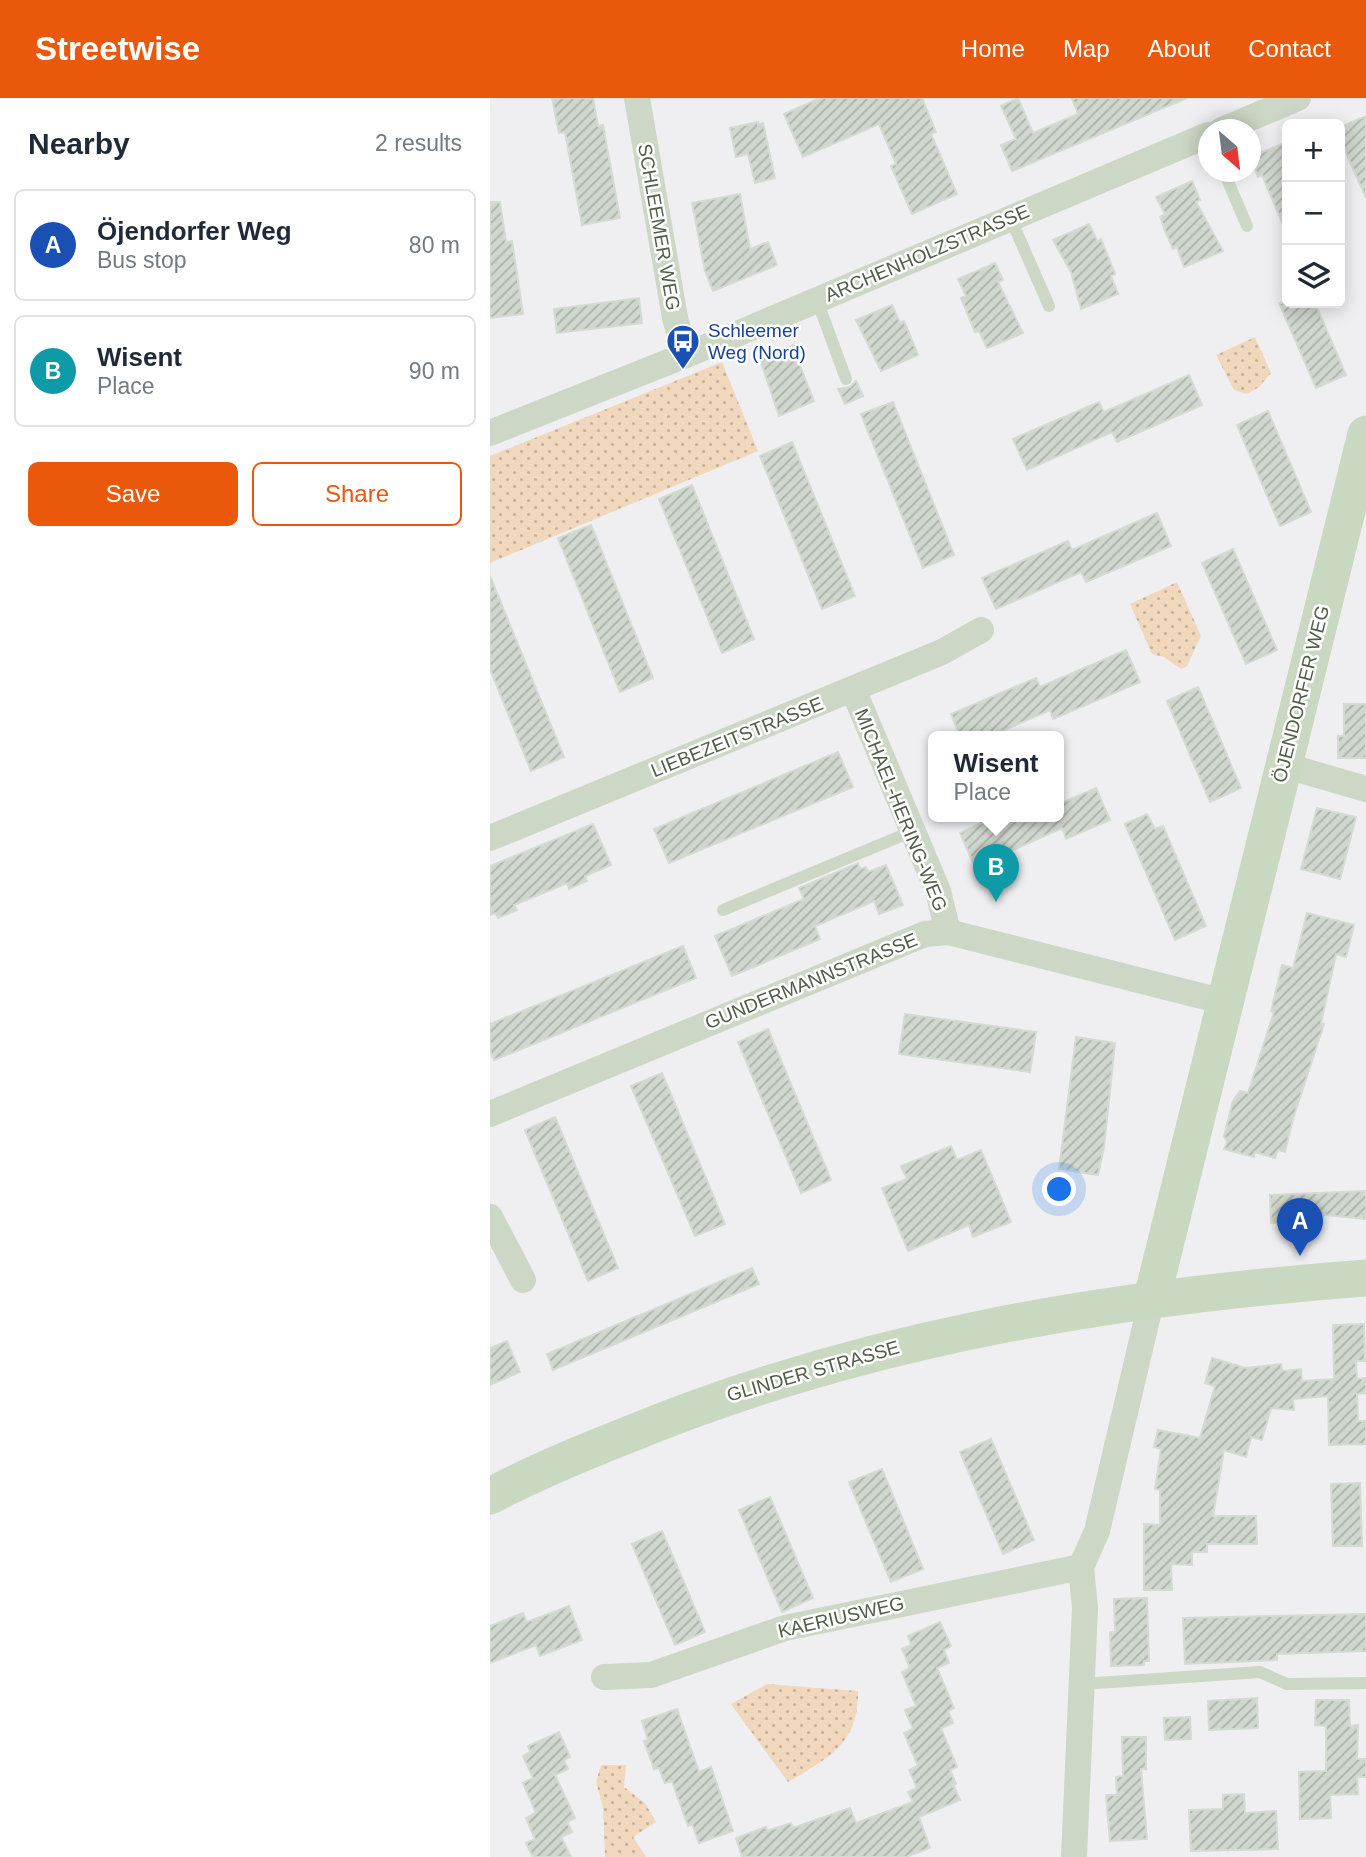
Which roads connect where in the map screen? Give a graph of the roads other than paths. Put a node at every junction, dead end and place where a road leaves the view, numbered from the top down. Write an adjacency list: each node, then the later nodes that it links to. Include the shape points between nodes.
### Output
1 (637, 98): 10 (street, SCHLEEMER WEG, via 675,318)
2 (1298, 98): 3 (street)
3 (1248, 119)
4 (1198, 139): 6 (street, ARCHENHOLZSTRASSE)
5 (1228, 182): 7 (lane)
6 (1010, 217): 8 (street, ARCHENHOLZSTRASSE); 9 (lane)
7 (1247, 226)
8 (817, 300): 10 (street, ARCHENHOLZSTRASSE); 11 (lane)
9 (1049, 306)
10 (686, 355): 12 (street, ARCHENHOLZSTRASSE)
11 (846, 379)
12 (490, 433)
13 (1366, 434): 16 (main road, ÖJENDORFER WEG)
14 (981, 630): 15 (street, LIEBEZEITSTRASSE, via 942,652)
15 (853, 689): 18 (street, MICHAEL-HERING-WEG); 19 (street, LIEBEZEITSTRASSE)
16 (1283, 765): 17 (street); 22 (main road, ÖJENDORFER WEG)
17 (1366, 789)
18 (913, 831): 20 (lane); 21 (street, MICHAEL-HERING-WEG, via 938,891)
19 (490, 838)
20 (723, 910)
21 (948, 932): 22 (street, GUNDERMANNSTRASSE); 23 (street, GUNDERMANNSTRASSE, via 925,934 884,948)
22 (1225, 1002): 27 (main road, ÖJENDORFER WEG)
23 (490, 1114)
24 (490, 1217): 26 (street)
25 (1366, 1278): 27 (main road, GLINDER STRASSE)
26 (523, 1280)
27 (1152, 1298): 28 (main road, GLINDER STRASSE, via 985,1326 811,1369 661,1420); 29 (street, ÖJENDORFER WEG, via 1097,1531)
28 (490, 1496)
29 (1081, 1567): 30 (street, KAERIUSWEG, via 785,1628 651,1675); 32 (street, ÖJENDORFER WEG, via 1085,1608)
30 (604, 1676)
31 (1366, 1683): 32 (lane, via 1287,1684 1260,1672)
32 (1082, 1684): 33 (street, ÖJENDORFER WEG)
33 (1073, 1857)

